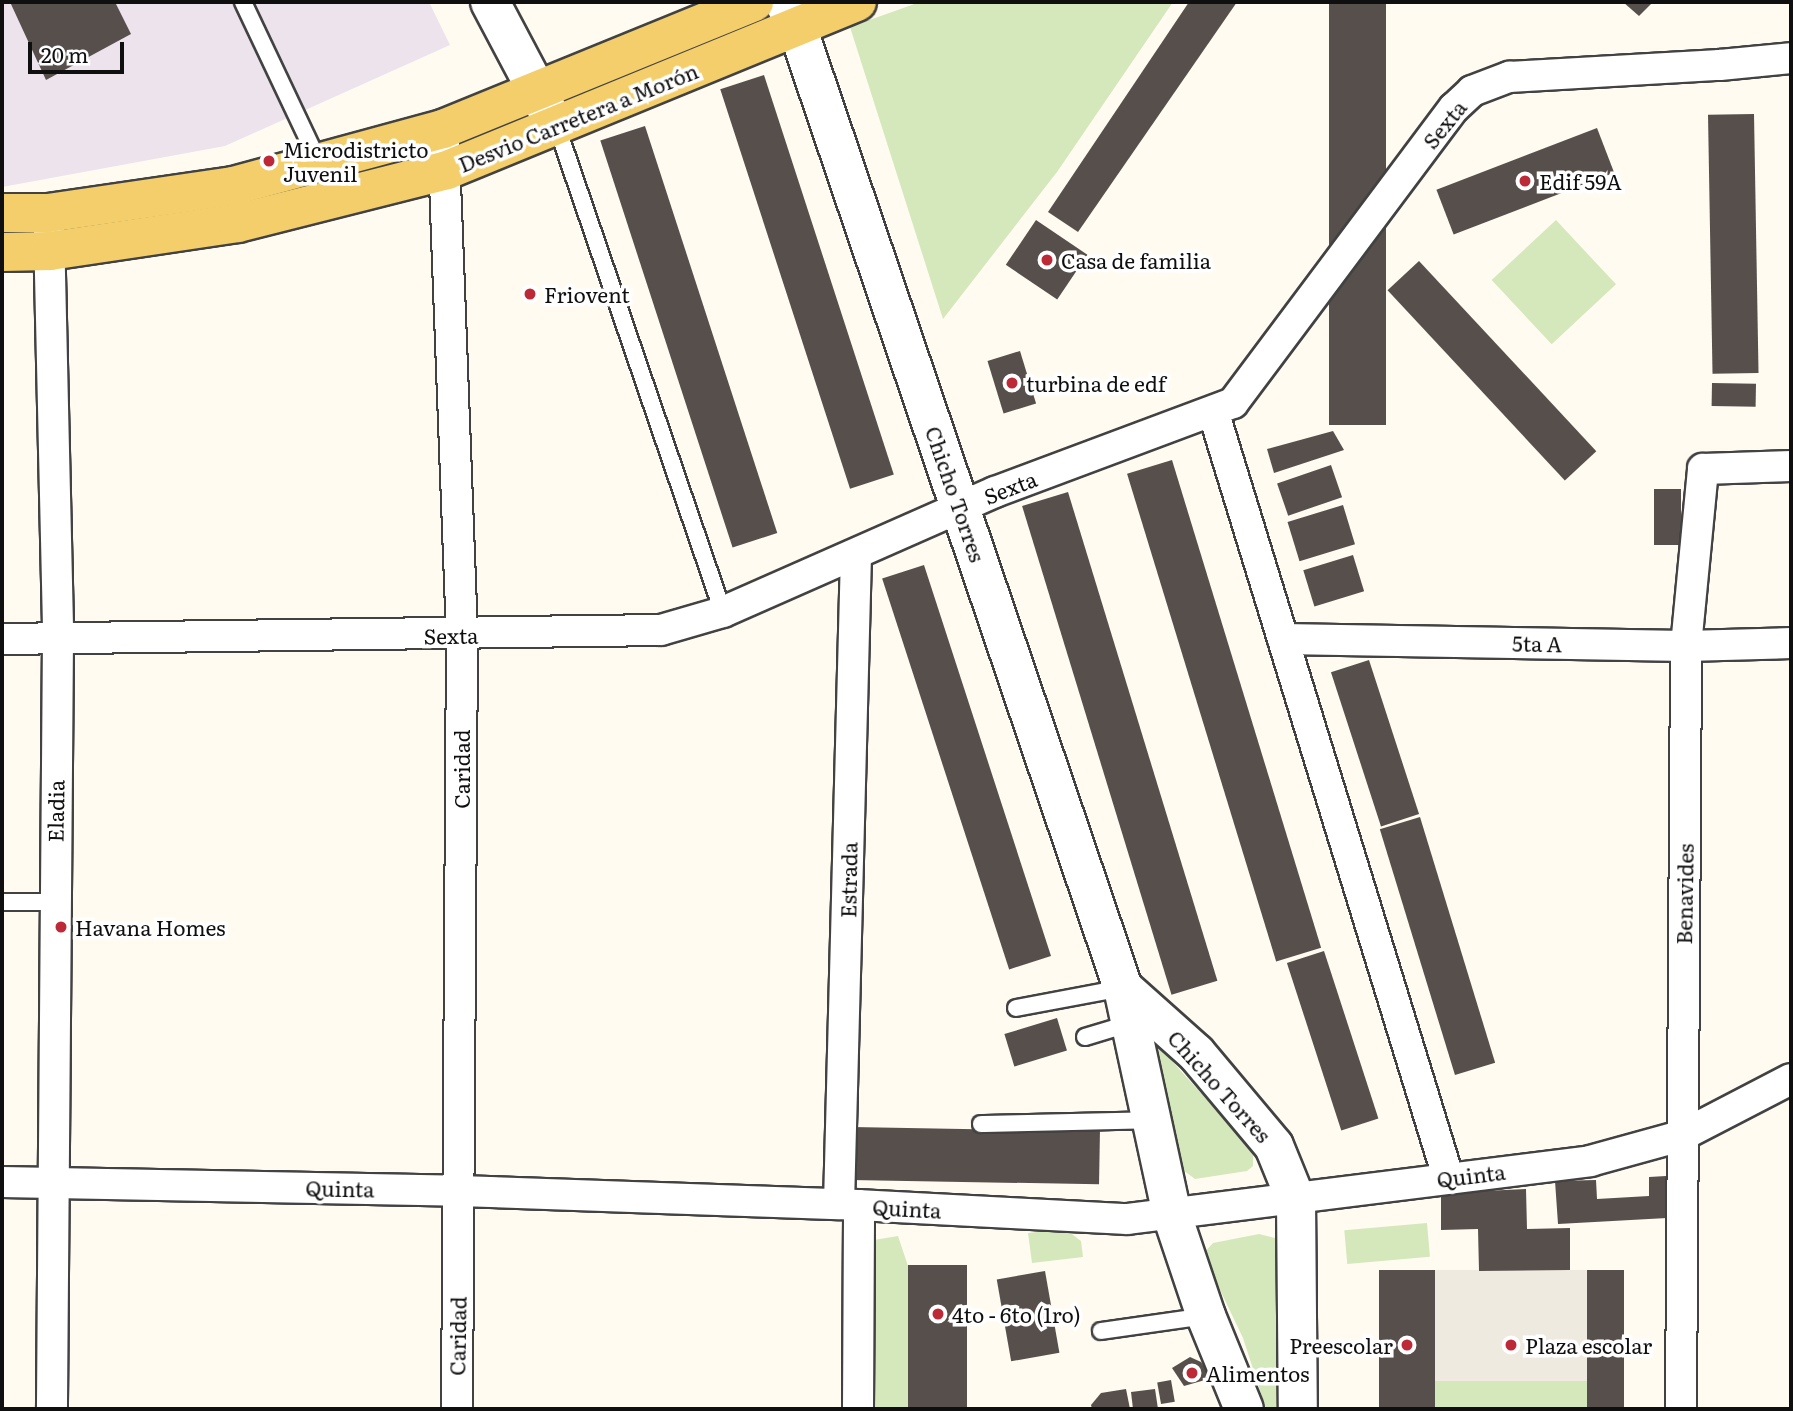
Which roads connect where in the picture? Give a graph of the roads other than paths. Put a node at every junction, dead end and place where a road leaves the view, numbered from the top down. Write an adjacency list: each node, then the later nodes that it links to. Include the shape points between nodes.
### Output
1 (243, 2): 10 (lane)
2 (490, 2): 7 (street)
3 (754, 2): 7 (main road, Desvio Carretera a Morón)
4 (857, 2): 5 (main road, Desvio Carretera a Morón)
5 (790, 14): 8 (main road, Desvio Carretera a Morón); 18 (street, Chicho Torres)
6 (1791, 58): 16 (street, Sexta, via 1509,77 1472,91 1454,108 1233,403)
7 (536, 91): 8 (street); 9 (main road, Desvio Carretera a Morón)
8 (557, 127): 11 (main road, Desvio Carretera a Morón); 20 (lane)
9 (443, 129): 10 (main road, Desvio Carretera a Morón); 11 (street, Caridad)
10 (319, 163): 13 (main road, Desvio Carretera a Morón, via 233,186)
11 (447, 170): 14 (main road, Desvio Carretera a Morón, via 238,223); 21 (street, Caridad)
12 (2, 213): 13 (main road, Desvio Carretera a Morón)
13 (48, 213): 14 (street, Eladia)
14 (50, 251): 15 (main road, Desvio Carretera a Morón); 22 (street, Eladia)
15 (2, 252)
16 (1213, 411): 18 (street, Sexta); 24 (street)
17 (1791, 466): 26 (street, Benavides, via 1703,469)
18 (960, 507): 19 (street, Sexta); 29 (street, Chicho Torres)
19 (856, 555): 20 (street, Sexta); 41 (street, Estrada)
20 (723, 612): 21 (street, Sexta, via 661,631)
21 (462, 635): 22 (street, Sexta); 39 (street, Caridad)
22 (58, 638): 23 (street, Sexta); 28 (street, Eladia)
23 (2, 639)
24 (1283, 639): 26 (street, 5ta A); 36 (street)
25 (1791, 643): 26 (street, 5ta A)
26 (1686, 646): 35 (street, Benavides)
27 (2, 902): 28 (lane)
28 (54, 902): 37 (street, Eladia)
29 (1127, 1006): 30 (lane); 31 (lane); 33 (street, Chicho Torres); 40 (street, Chicho Torres, via 1196,1054 1274,1146)
30 (1016, 1008)
31 (1085, 1037)
32 (1791, 1079): 35 (street, Quinta)
33 (1152, 1120): 34 (lane); 42 (street, Chicho Torres)
34 (981, 1124)
35 (1681, 1136): 36 (street, Quinta, via 1590,1161); 50 (street, Benavides)
36 (1448, 1177): 40 (street, Quinta)
37 (56, 1181): 38 (street, Quinta); 39 (street, Quinta); 45 (street, Eladia)
38 (2, 1182)
39 (459, 1191): 41 (street, Quinta); 46 (street, Caridad)
40 (1296, 1200): 42 (street, Quinta); 49 (street, Chicho Torres)
41 (849, 1205): 42 (street, Quinta, via 1127,1219); 47 (street, Estrada)
42 (1172, 1215): 43 (street, Chicho Torres)
43 (1206, 1316): 44 (lane); 48 (street, Chicho Torres)
44 (1101, 1331)
45 (52, 1409)
46 (457, 1409)
47 (858, 1409)
48 (1244, 1409)
49 (1298, 1409)
50 (1681, 1409)

